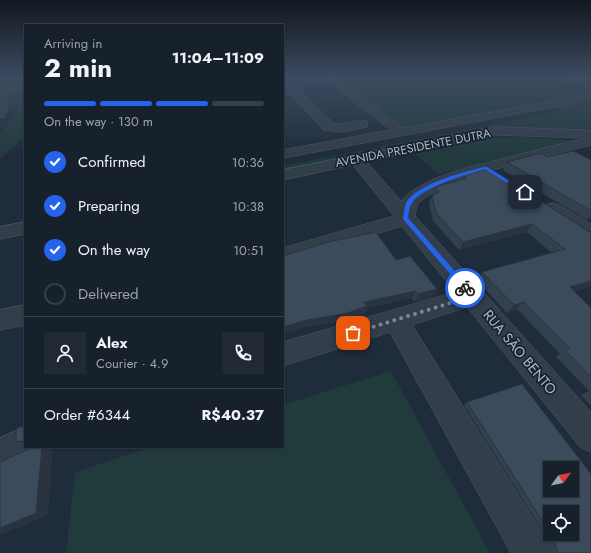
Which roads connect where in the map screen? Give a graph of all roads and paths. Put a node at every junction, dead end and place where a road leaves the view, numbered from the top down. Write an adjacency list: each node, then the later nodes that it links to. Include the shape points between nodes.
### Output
1 (2, 104): 6 (street)
2 (307, 104): 7 (street, via 334,129)
3 (351, 104): 7 (street)
4 (359, 104): 9 (street)
5 (554, 104): 9 (street, AVENIDA PRESIDENTE DUTRA)
6 (0, 114)
7 (373, 122): 9 (street)
8 (314, 130): 12 (street)
9 (394, 133): 12 (street, AVENIDA PRESIDENTE DUTRA)
10 (591, 134): 15 (street, AVENIDA PRESIDENTE DUTRA, via 496,131)
11 (591, 141): 13 (street)
12 (330, 145): 14 (street, AVENIDA PRESIDENTE DUTRA)
13 (564, 149): 16 (street); 17 (street)
14 (284, 154)
15 (356, 160): 18 (street, AVENIDA PRESIDENTE DUTRA); 21 (street, RUA SÃO BENTO)
16 (584, 160)
17 (486, 168): 19 (street); 21 (street, via 465,173 424,190 408,204)
18 (284, 174)
19 (505, 180)
20 (538, 200): 24 (street)
21 (406, 219): 25 (street); 26 (street, RUA SÃO BENTO)
22 (24, 228): 23 (street)
23 (0, 233)
24 (591, 233)
25 (284, 255)
26 (473, 296): 29 (street); 31 (street, RUA SÃO BENTO)
27 (24, 315): 28 (street)
28 (0, 320)
29 (396, 320): 30 (street); 34 (street)
30 (284, 354)
31 (591, 436)
32 (24, 443): 33 (street)
33 (0, 454)
34 (532, 553)

